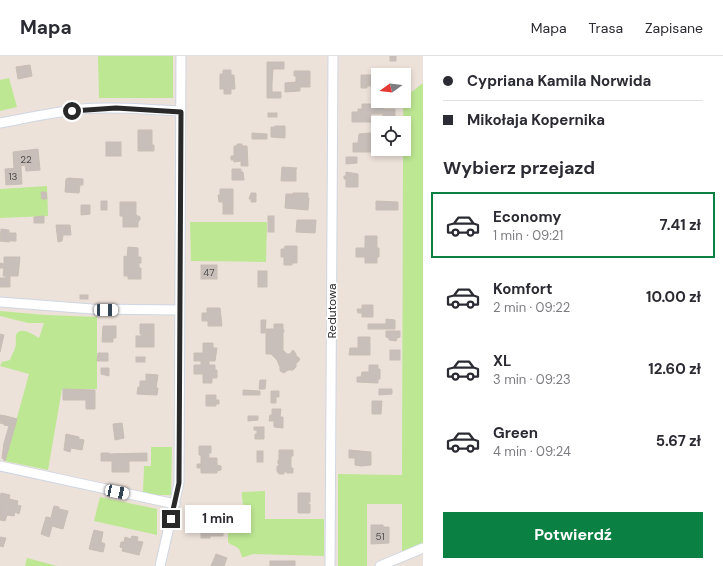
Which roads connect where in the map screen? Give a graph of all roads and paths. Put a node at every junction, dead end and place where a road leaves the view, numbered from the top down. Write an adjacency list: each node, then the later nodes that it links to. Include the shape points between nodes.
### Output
1 (181, 56): 3 (street)
2 (333, 56): 11 (street, Redutowa)
3 (181, 112): 4 (street, via 116,108 83,109); 6 (street)
4 (0, 123)
5 (0, 302): 6 (street, via 92,310)
6 (179, 310): 8 (street, via 179,483)
7 (0, 466): 8 (street)
8 (175, 504): 10 (street)
9 (423, 548): 12 (street)
10 (160, 566)
11 (330, 566)
12 (380, 566)

